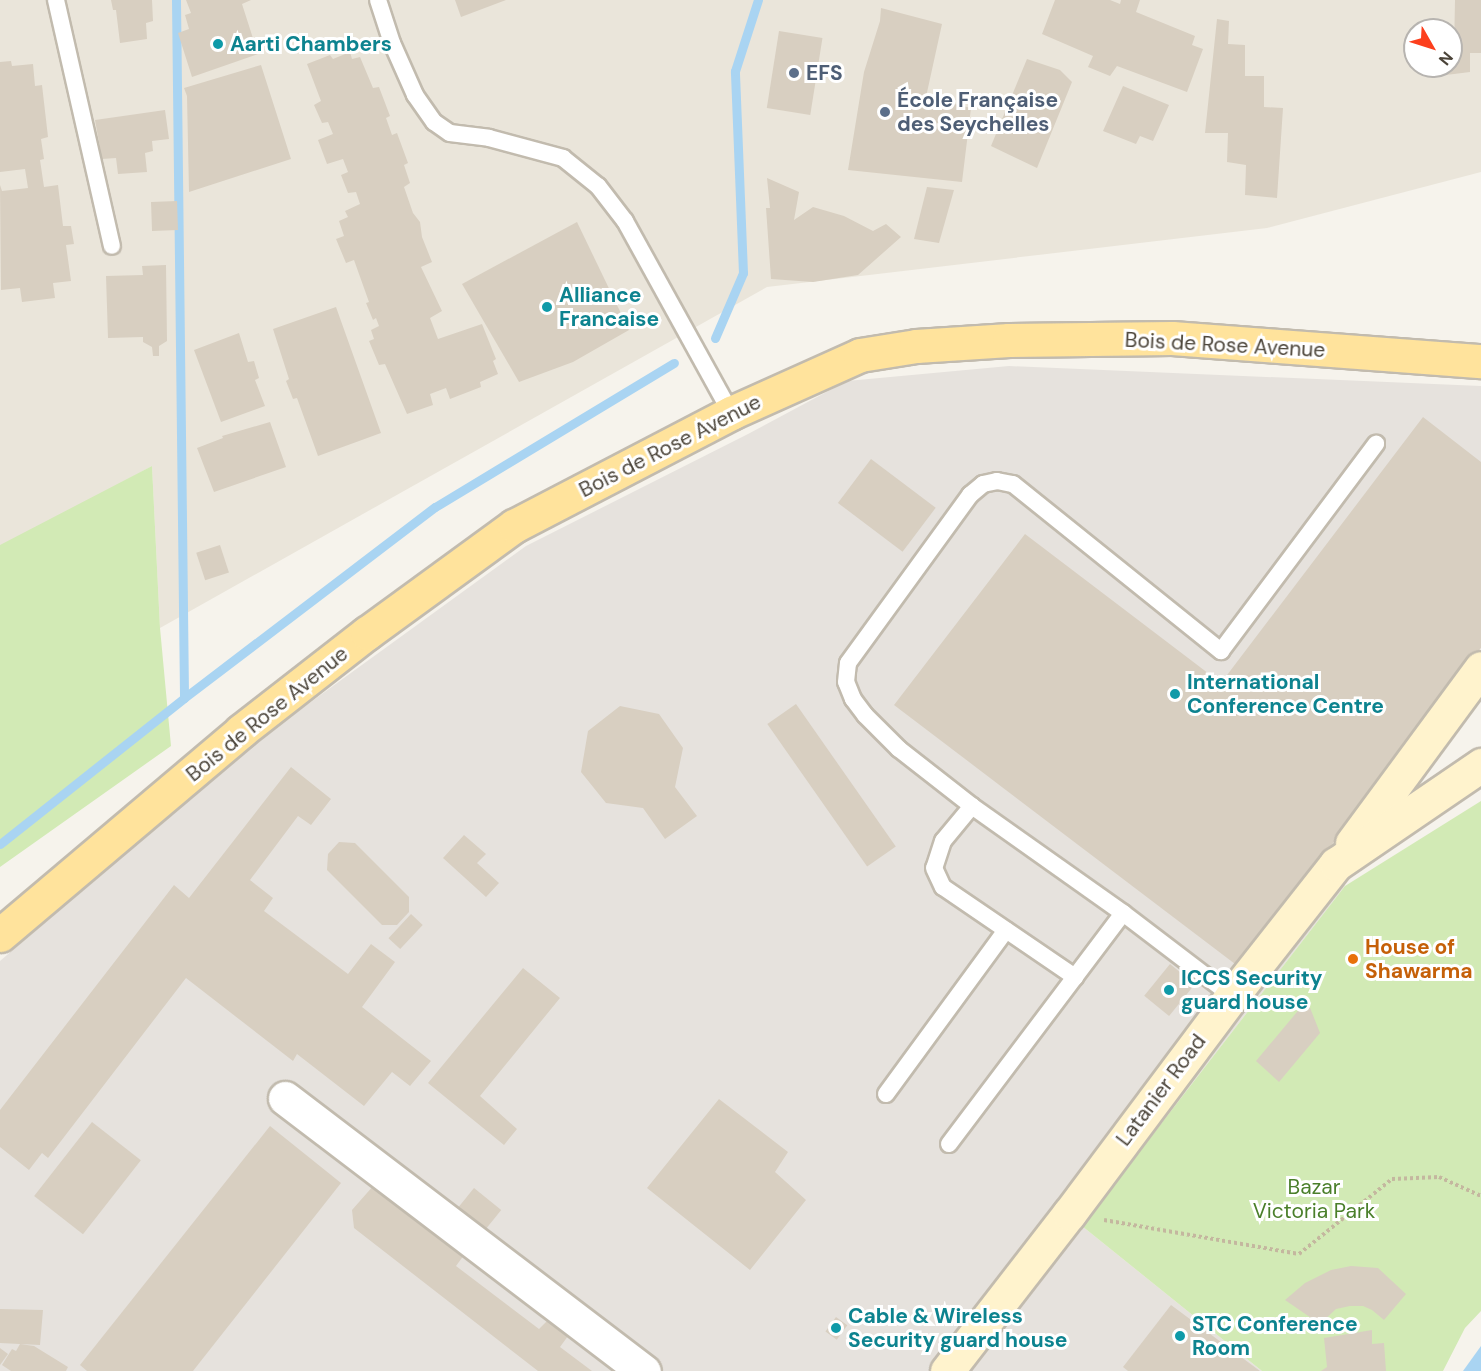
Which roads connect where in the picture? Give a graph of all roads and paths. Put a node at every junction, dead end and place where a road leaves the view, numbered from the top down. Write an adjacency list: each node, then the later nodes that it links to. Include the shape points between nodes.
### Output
1 (56, 0): 3 (lane)
2 (378, 0): 5 (lane, via 410,85 434,122 450,133 489,138 563,158 598,186 625,221)
3 (112, 246)
4 (1481, 361): 5 (main road, Bois de Rose Avenue, via 1172,338 1009,340 916,346 860,355)
5 (731, 413): 13 (main road, Bois de Rose Avenue, via 514,526 241,731)
6 (1376, 444): 9 (lane, via 1221,651 1013,484 983,484 970,495 848,663 846,682 865,716 899,749)
7 (1481, 668): 10 (street)
8 (1481, 765): 10 (street, Latanier Road)
9 (972, 806): 11 (lane); 12 (lane, via 943,841 934,868 943,887)
10 (1336, 864): 15 (street, Latanier Road)
11 (1123, 913): 14 (lane); 15 (lane)
12 (1006, 930): 14 (lane); 16 (lane)
13 (0, 935)
14 (1075, 977): 18 (lane)
15 (1232, 996): 20 (street, Latanier Road)
16 (886, 1094)
17 (285, 1098): 21 (street)
18 (949, 1144)
19 (1481, 1196): 20 (path, via 1439,1177 1392,1179 1299,1254)
20 (1070, 1214): 22 (street, Latanier Road)
21 (644, 1371)
22 (947, 1371)

